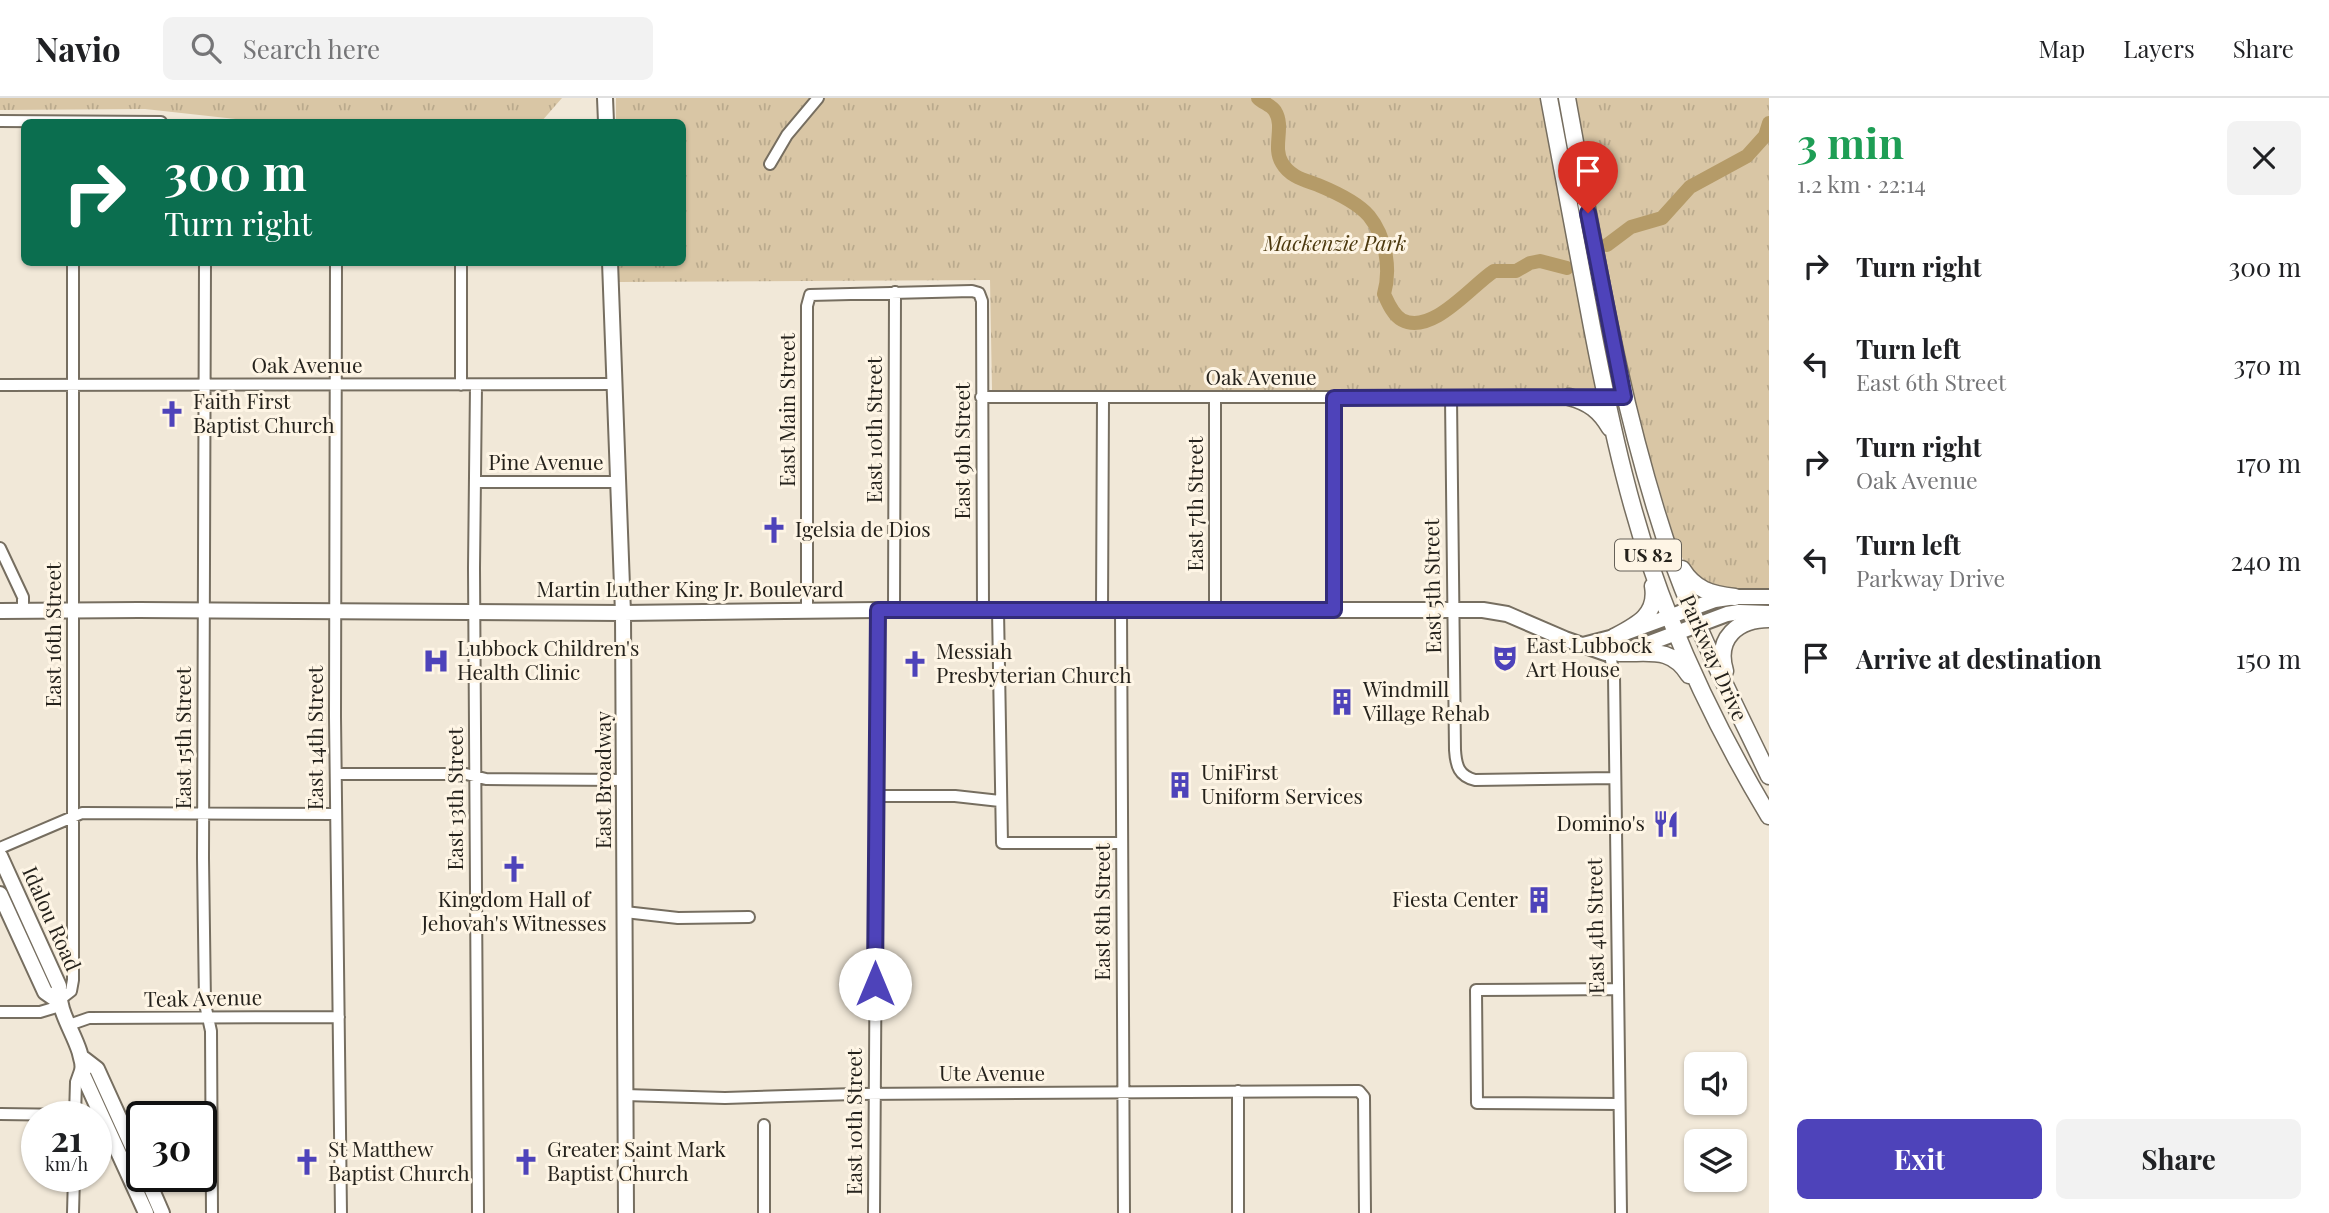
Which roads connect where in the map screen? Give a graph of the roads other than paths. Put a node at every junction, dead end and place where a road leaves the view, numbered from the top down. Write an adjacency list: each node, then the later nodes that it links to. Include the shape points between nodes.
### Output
1 (605, 98): 5 (main road)
2 (818, 98): 8 (street)
3 (1549, 98): 24 (highway, Parkway Drive / US 82)
4 (1567, 98): 25 (highway, Parkway Drive / US 82)
5 (606, 119)
6 (0, 121): 7 (street)
7 (21, 121)
8 (770, 164)
9 (73, 266): 17 (street, East 16th Street)
10 (205, 266): 18 (street, East 15th Street)
11 (336, 266): 19 (street, East 14th Street)
12 (461, 266): 20 (street)
13 (610, 266): 15 (main road, East Broadway)
14 (895, 292): 22 (street, East 9th Street, via 979,293); 41 (street, East 10th Street); 48 (street, East Main Street, via 810,295)
15 (615, 384): 21 (street, Oak Avenue); 32 (main road, East Broadway)
16 (0, 385): 17 (street, Oak Avenue)
17 (73, 385): 18 (street, Oak Avenue); 53 (street, East 16th Street)
18 (205, 385): 19 (street, Oak Avenue); 39 (street, East 15th Street)
19 (335, 385): 20 (street, Oak Avenue); 47 (street, East 14th Street)
20 (461, 385): 21 (street, Oak Avenue)
21 (476, 385): 31 (street, East 13th Street)
22 (981, 397): 26 (street, Oak Avenue); 42 (street, East 9th Street)
23 (1569, 397): 24 (street, Oak Avenue); 29 (street, Oak Avenue); 30 (highway, via 1594,407)
24 (1606, 397): 25 (street, Oak Avenue); 30 (highway, Parkway Drive / US 82)
25 (1624, 397): 34 (highway, Parkway Drive / US 82)
26 (1103, 398): 27 (street, Oak Avenue); 49 (street)
27 (1216, 398): 28 (street, Oak Avenue); 51 (street, East 7th Street)
28 (1334, 398): 29 (street, Oak Avenue); 44 (street)
29 (1451, 398): 45 (street, East 5th Street)
30 (1616, 442): 33 (highway, Parkway Drive / US 82)
31 (475, 482): 32 (street, Pine Avenue); 54 (street, East 13th Street)
32 (618, 482): 55 (main road, East Broadway)
33 (1635, 516): 57 (highway, Parkway Drive / US 82); 61 (highway, via 1653,587 1653,607)
34 (1663, 530): 36 (highway, via 1688,579 1703,590); 38 (highway, Parkway Drive / US 82)
35 (0, 548): 52 (street, via 23,597)
36 (1735, 597): 37 (main road); 38 (main road)
37 (1769, 597)
38 (1690, 608): 57 (main road); 59 (highway, Parkway Drive / US 82)
39 (204, 610): 47 (main road, Martin Luther King Jr. Boulevard); 53 (main road, Martin Luther King Jr. Boulevard); 71 (street, East 15th Street)
40 (878, 610): 41 (main road, Martin Luther King Jr. Boulevard); 48 (main road, Martin Luther King Jr. Boulevard); 69 (street, East 10th Street)
41 (894, 610): 42 (main road, Martin Luther King Jr. Boulevard)
42 (983, 610): 43 (main road, Martin Luther King Jr. Boulevard)
43 (998, 610): 49 (main road, Martin Luther King Jr. Boulevard); 70 (street)
44 (1334, 610): 45 (main road, Martin Luther King Jr. Boulevard); 51 (main road, Martin Luther King Jr. Boulevard)
45 (1452, 610): 61 (main road, Martin Luther King Jr. Boulevard, via 1507,614 1583,645); 67 (street, East 5th Street, via 1455,757 1461,773 1475,780)
46 (0, 611): 52 (main road, Martin Luther King Jr. Boulevard)
47 (335, 611): 54 (main road, Martin Luther King Jr. Boulevard); 64 (street, East 14th Street)
48 (807, 611): 55 (main road, Martin Luther King Jr. Boulevard)
49 (1102, 611): 50 (main road, Martin Luther King Jr. Boulevard)
50 (1121, 611): 51 (main road, Martin Luther King Jr. Boulevard); 75 (street, East 8th Street)
51 (1215, 611)
52 (23, 612): 53 (main road, Martin Luther King Jr. Boulevard)
53 (73, 612): 73 (street, East 16th Street)
54 (474, 612): 55 (main road, Martin Luther King Jr. Boulevard); 66 (street, East 13th Street)
55 (623, 613): 68 (main road, East Broadway)
56 (1769, 613): 59 (main road, via 1727,614)
57 (1669, 616): 60 (highway, Parkway Drive / US 82); 61 (main road)
58 (1769, 619): 62 (highway, via 1747,621 1726,638 1721,656)
59 (1698, 625): 60 (main road); 62 (highway, Parkway Drive / US 82)
60 (1676, 634): 61 (main road); 63 (highway, Parkway Drive / US 82)
61 (1612, 646): 63 (highway, via 1675,658); 67 (street, East 4th Street)
62 (1735, 706): 65 (highway, Parkway Drive / US 82)
63 (1709, 707): 74 (highway, Parkway Drive / US 82)
64 (336, 774): 66 (street); 72 (street, East 14th Street)
65 (1769, 775)
66 (475, 776): 68 (street); 105 (street, East 13th Street)
67 (1614, 778): 81 (street, East 4th Street)
68 (625, 780): 79 (main road, East Broadway)
69 (876, 796): 70 (street); 90 (street, East 10th Street)
70 (1000, 801): 75 (street, via 1002,843)
71 (203, 813): 72 (street); 73 (street); 84 (street, East 15th Street)
72 (336, 814): 85 (street, East 14th Street)
73 (74, 815): 76 (street); 82 (street, East 16th Street, via 73,980 71,991)
74 (1769, 816)
75 (1122, 844): 89 (street, East 8th Street)
76 (0, 848)
77 (0, 856): 82 (main road, Idalou Road, via 59,986)
78 (0, 894): 82 (main road, Idalou Road, via 45,992)
79 (625, 912): 80 (street, via 678,918); 91 (main road, East Broadway)
80 (749, 917)
81 (1616, 989): 93 (street, East 4th Street); 93 (street, via 1476,990 1477,1103)
82 (59, 1003): 83 (street, via 40,1012); 86 (main road, Idalou Road)
83 (0, 1012)
84 (208, 1017): 85 (street, Teak Avenue); 86 (street, Teak Avenue, via 89,1018); 103 (street, East 15th Street)
85 (339, 1017): 104 (street, East 14th Street)
86 (69, 1025): 87 (main road, Idalou Road)
87 (84, 1059): 92 (street); 97 (main road, Idalou Road, via 97,1069); 101 (main road, Idalou Road, via 83,1075)
88 (1238, 1091): 89 (street, Ute Avenue); 110 (street); 111 (street, Ute Avenue, via 1359,1091 1364,1097)
89 (1124, 1092): 90 (street, Ute Avenue); 109 (street, East 8th Street)
90 (874, 1094): 91 (street, Ute Avenue); 108 (street, East 10th Street)
91 (625, 1095): 106 (main road, East Broadway)
92 (75, 1101)
93 (1619, 1104): 112 (street, East 4th Street)
94 (0, 1114): 95 (street)
95 (21, 1115)
96 (764, 1125): 107 (street)
97 (126, 1133)
98 (74, 1192): 100 (street)
99 (153, 1192): 102 (main road)
100 (73, 1213)
101 (146, 1213)
102 (162, 1213)
103 (212, 1213)
104 (341, 1213)
105 (478, 1213)
106 (626, 1213)
107 (764, 1213)
108 (874, 1213)
109 (1124, 1213)
110 (1238, 1213)
111 (1365, 1213)
112 (1621, 1213)

